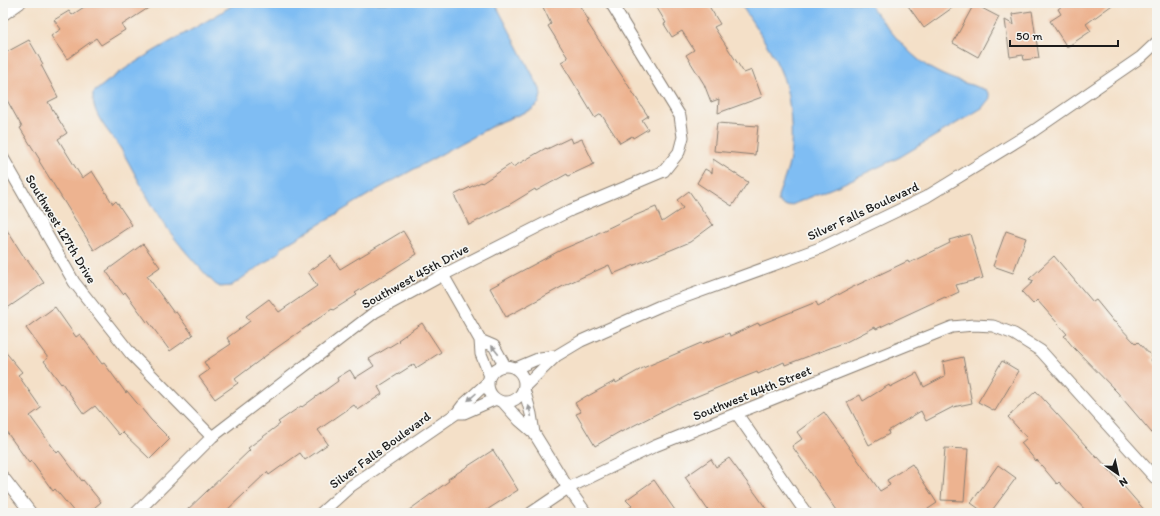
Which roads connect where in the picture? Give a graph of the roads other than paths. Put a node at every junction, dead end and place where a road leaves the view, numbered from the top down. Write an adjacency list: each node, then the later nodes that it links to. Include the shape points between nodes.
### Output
1 (20, 3): 3 (street)
2 (611, 3): 6 (street, Southwest 45th Drive, via 680,116 683,137 679,152 664,171 571,210)
3 (3, 15)
4 (1157, 42): 8 (street, Silver Falls Boulevard, via 1141,57 1032,132 926,197 820,248 660,306 581,341)
5 (3, 158): 16 (street, Southwest 127th Drive, via 74,282 131,354)
6 (443, 275): 7 (street); 16 (street, Southwest 45th Drive, via 375,312)
7 (480, 340): 9 (street, one-way to 7, via 494,346); 10 (street, via 481,354)
8 (556, 356): 9 (street, Silver Falls Boulevard); 11 (street, Silver Falls Boulevard)
9 (510, 367): 10 (street, via 496,369); 11 (street, via 523,376)
10 (489, 379): 12 (street, via 490,392); 13 (street, Silver Falls Boulevard, one-way to 13)
11 (524, 387): 12 (street, via 522,394 513,401); 15 (street, one-way to 11, via 532,414)
12 (500, 401): 13 (street, Silver Falls Boulevard); 15 (street)
13 (457, 413): 22 (street, Silver Falls Boulevard, via 351,486)
14 (737, 414): 18 (street, Southwest 44th Street, via 952,327 974,324 992,326 1014,334 1041,351); 19 (street, Southwest 44th Street, via 655,446); 25 (street)
15 (534, 433): 19 (street)
16 (212, 437): 21 (street, Southwest 45th Drive)
17 (3, 478): 20 (street)
18 (1157, 480)
19 (568, 488): 23 (street, Southwest 44th Street); 24 (street)
20 (31, 513)
21 (136, 513)
22 (321, 513)
23 (531, 513)
24 (586, 513)
25 (806, 513)

